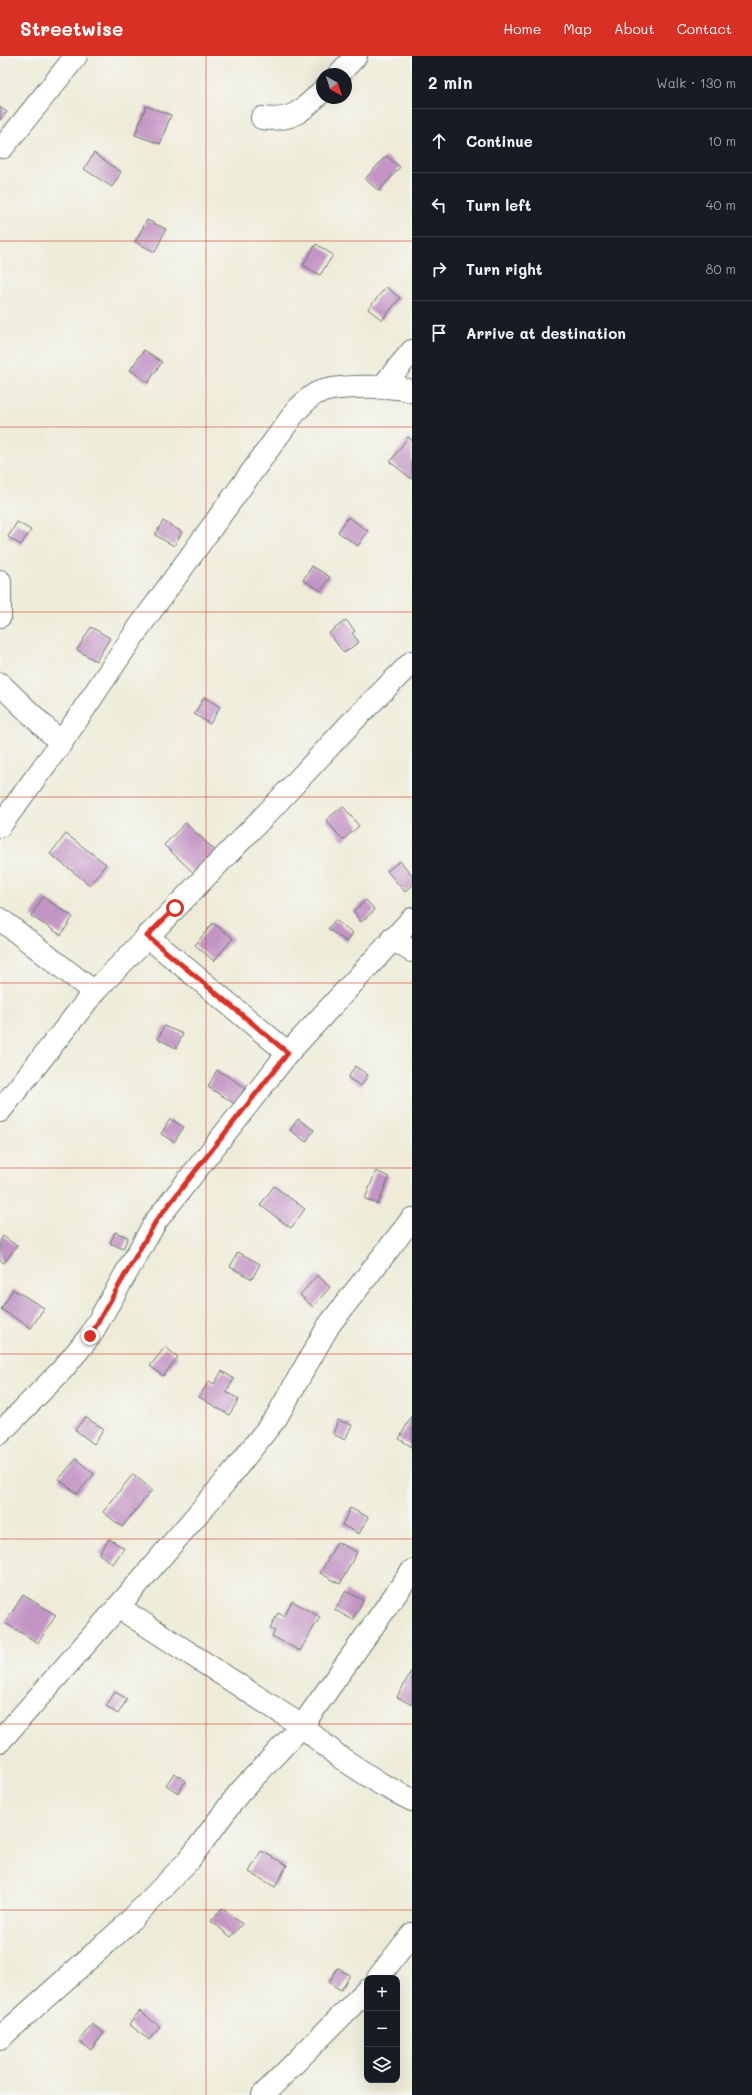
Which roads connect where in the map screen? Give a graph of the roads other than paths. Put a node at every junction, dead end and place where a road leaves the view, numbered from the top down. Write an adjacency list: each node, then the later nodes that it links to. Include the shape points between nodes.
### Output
1 (76, 56): 6 (street, via 3,147)
2 (356, 56): 3 (street)
3 (345, 68)
4 (316, 97): 5 (street, via 305,109 292,117 272,120)
5 (262, 118)
6 (0, 146)
7 (412, 351): 8 (street)
8 (381, 388): 9 (street, via 400,387); 14 (street, via 335,388 316,393 296,410 140,626)
9 (412, 391)
10 (0, 581): 11 (street)
11 (0, 616)
12 (412, 662): 18 (street)
13 (0, 684): 14 (street)
14 (61, 743): 15 (street)
15 (0, 826)
16 (0, 919): 21 (street)
17 (412, 919): 19 (street)
18 (147, 936): 21 (street); 22 (street)
19 (392, 939): 20 (street); 22 (street)
20 (412, 951)
21 (94, 992): 23 (street)
22 (288, 1053): 25 (street, via 156,1221 90,1336 62,1370)
23 (0, 1111)
24 (412, 1219): 27 (street, via 330,1325 276,1418 226,1481)
25 (0, 1433)
26 (412, 1571): 28 (street)
27 (118, 1607): 28 (street); 29 (street)
28 (302, 1726): 30 (street, via 338,1756 381,1784); 34 (street, via 240,1793 183,1866 124,1927)
29 (3, 1731)
30 (412, 1800)
31 (412, 1934): 32 (street)
32 (380, 1975)
33 (364, 1993): 35 (street)
34 (0, 2038)
35 (263, 2095)

